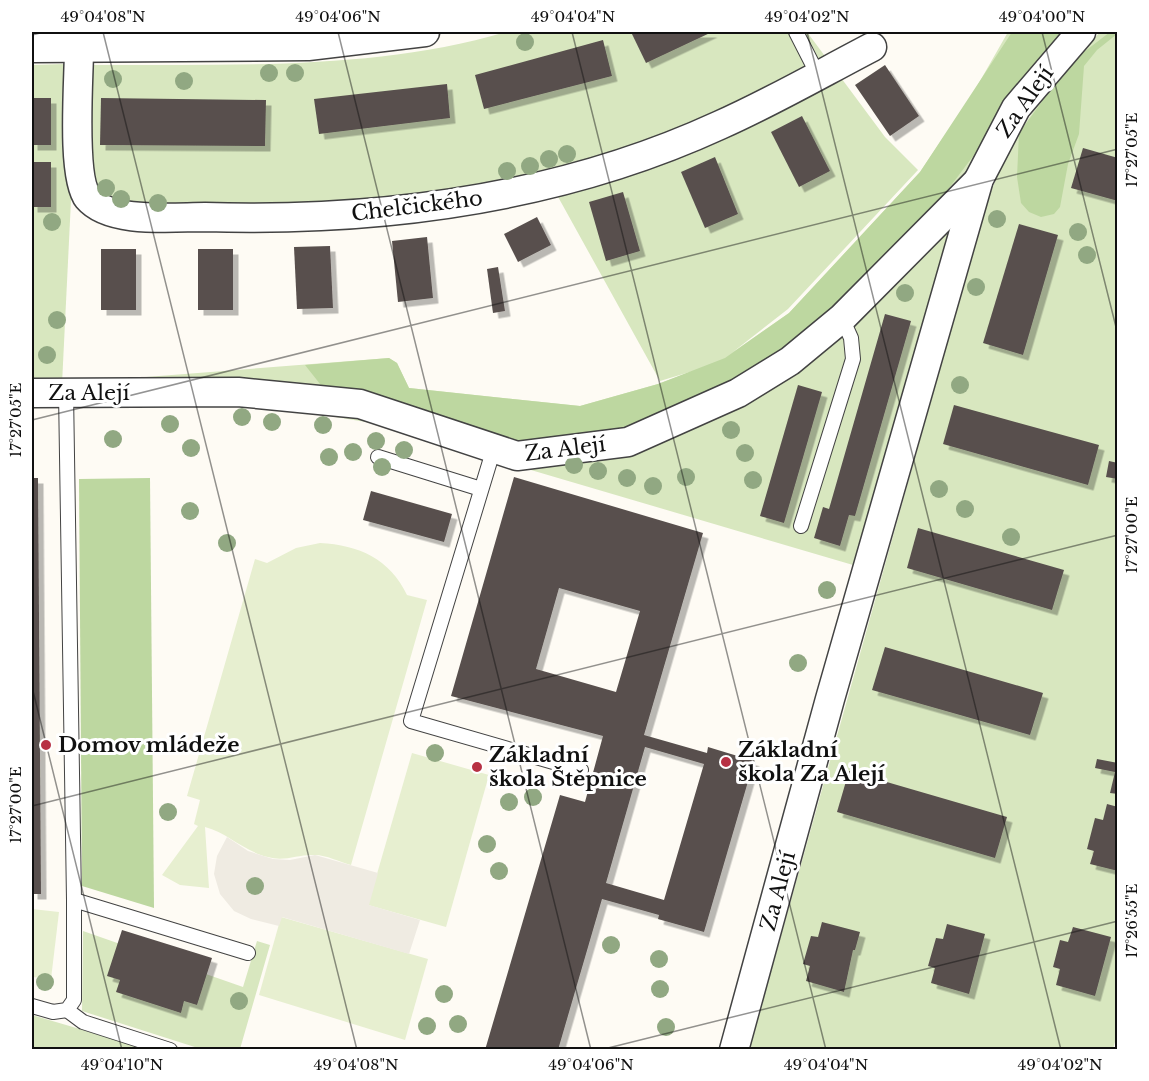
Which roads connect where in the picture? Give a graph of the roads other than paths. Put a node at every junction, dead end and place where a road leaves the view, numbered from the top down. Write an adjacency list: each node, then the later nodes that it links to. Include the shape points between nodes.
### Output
1 (425, 32): 6 (street, via 308,46)
2 (796, 32): 7 (lane)
3 (1081, 32): 8 (street, Za Alejí, via 1016,108)
4 (872, 47): 7 (street, Chelčického)
5 (32, 48): 6 (street)
6 (79, 49): 7 (street, Chelčického, via 78,159 82,188 101,209 136,216 328,216 465,203 637,159 719,126)
7 (818, 75)
8 (979, 179): 9 (street, Za Alejí); 22 (street, Za Alejí)
9 (842, 318): 12 (street, Za Alejí, via 790,361 738,393 628,442 517,456); 15 (lane, via 853,359)
10 (66, 392): 11 (street, Za Alejí); 12 (street, Za Alejí, via 238,392 360,404); 17 (lane)
11 (32, 393)
12 (494, 448): 14 (lane)
13 (378, 457): 14 (lane)
14 (481, 489): 16 (lane, via 411,721)
15 (801, 526)
16 (581, 770)
17 (74, 900): 18 (lane); 20 (lane, via 74,1000)
18 (248, 953)
19 (32, 1006): 20 (lane, via 53,1012)
20 (68, 1010): 21 (lane, via 83,1022)
21 (170, 1050)
22 (734, 1050)

